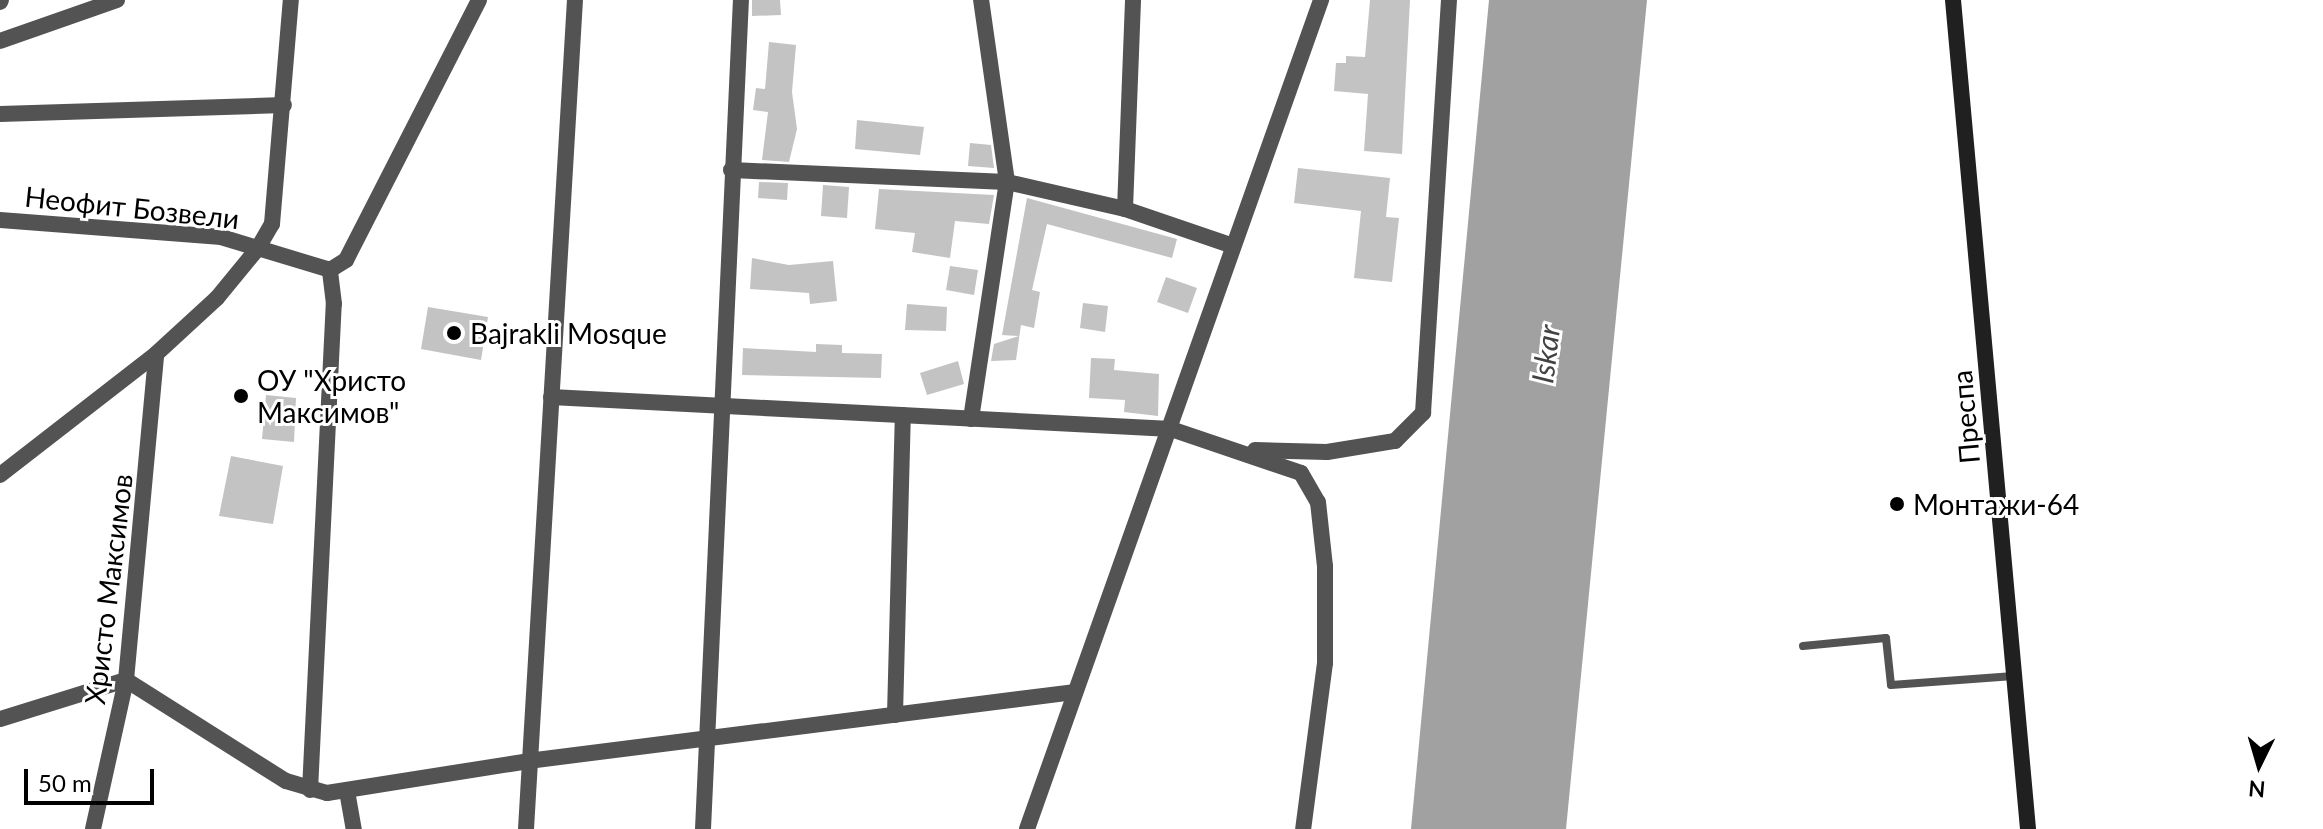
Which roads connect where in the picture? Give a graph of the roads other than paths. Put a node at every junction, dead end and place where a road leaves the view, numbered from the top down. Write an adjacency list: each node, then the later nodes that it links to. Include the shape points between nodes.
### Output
1 (117, 0): 11 (street)
2 (291, 0): 12 (street)
3 (479, 0): 20 (street, via 346,260)
4 (575, 0): 22 (street)
5 (741, 0): 14 (street)
6 (981, 0): 15 (street)
7 (1133, 0): 16 (street)
8 (1321, 0): 18 (street)
9 (1449, 0): 27 (street, via 1423,413 1395,441 1327,452)
10 (1953, 0): 30 (main road, Преспа)
11 (0, 41)
12 (284, 105): 13 (street); 19 (street, via 272,224)
13 (0, 114)
14 (731, 170): 15 (street); 23 (street)
15 (1007, 182): 16 (street); 25 (street)
16 (1125, 209): 18 (street)
17 (0, 220): 19 (street, Неофит Бозвели, via 221,237)
18 (1233, 246): 26 (street)
19 (258, 248): 20 (street, Неофит Бозвели); 21 (street, via 217,298)
20 (330, 270): 37 (street, via 334,304)
21 (156, 354): 28 (street); 31 (street, Христо Максимов, via 151,457)
22 (551, 397): 23 (street); 36 (street)
23 (720, 405): 24 (street); 35 (street)
24 (903, 415): 25 (street); 33 (street)
25 (971, 419): 26 (street)
26 (1171, 429): 27 (street); 32 (street)
27 (1241, 449): 44 (street, via 1301,473 1318,502 1325,663)
28 (0, 475)
29 (1803, 646): 30 (lane, via 1886,638 1891,685)
30 (2014, 676): 45 (main road, Преспа)
31 (126, 680): 34 (street); 37 (street); 39 (street, Христо Максимов)
32 (1074, 692): 33 (street); 43 (street)
33 (895, 715): 35 (street)
34 (0, 719)
35 (706, 742): 36 (street); 42 (street)
36 (528, 761): 38 (street); 41 (street)
37 (310, 790): 38 (street)
38 (347, 791): 40 (street)
39 (93, 829)
40 (354, 829)
41 (526, 829)
42 (703, 829)
43 (1027, 829)
44 (1303, 829)
45 (2028, 829)

